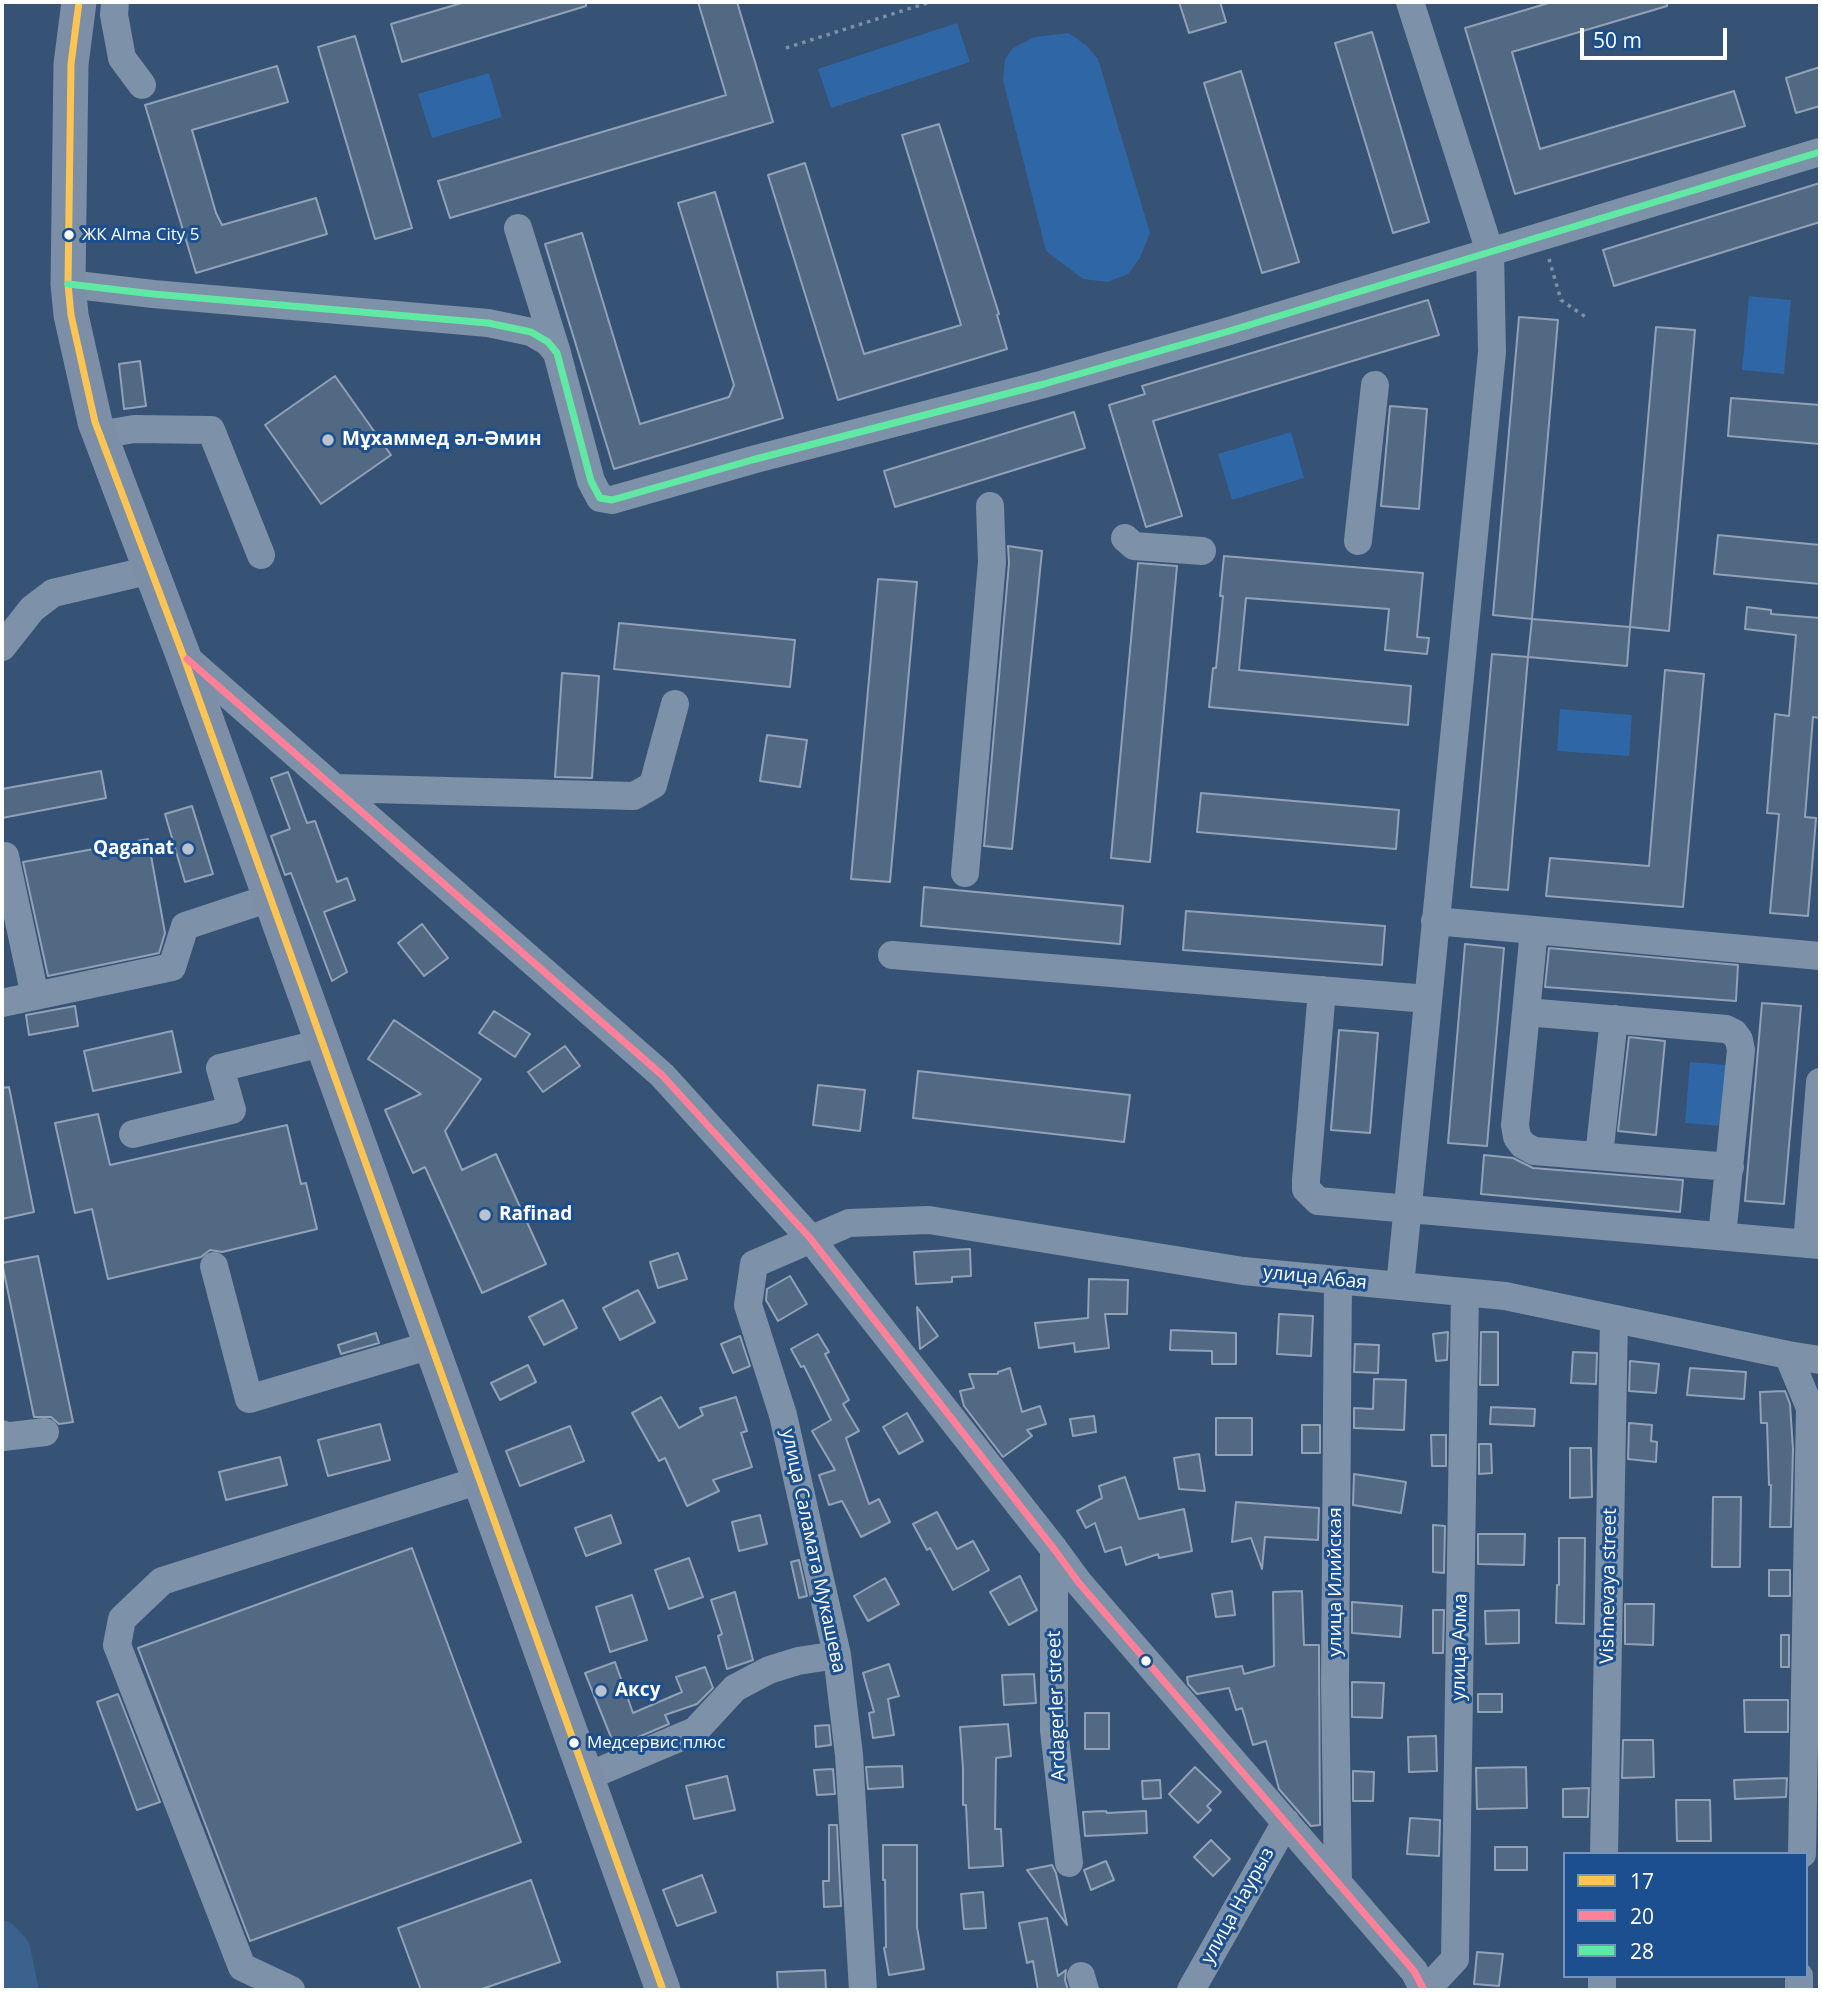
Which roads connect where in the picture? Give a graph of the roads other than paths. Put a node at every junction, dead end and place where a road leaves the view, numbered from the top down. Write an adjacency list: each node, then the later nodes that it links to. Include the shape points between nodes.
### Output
1 (79, 2): 8 (main road, via 71,64)
2 (115, 2): 4 (street, via 122,58)
3 (1410, 2): 7 (street)
4 (142, 85)
5 (1820, 152): 7 (street)
6 (518, 228): 9 (street)
7 (1490, 252): 9 (street, via 1213,336 612,500 600,498 591,481); 25 (street, via 1492,352)
8 (68, 284): 9 (street, via 488,323 531,332); 11 (main road)
9 (557, 353)
10 (1375, 386): 14 (street)
11 (99, 435): 16 (street, via 134,429 211,430); 17 (main road)
12 (990, 506): 23 (street, via 992,562)
13 (1125, 538): 15 (street, via 1134,546)
14 (1359, 541)
15 (1202, 551)
16 (261, 555)
17 (151, 570): 18 (street, via 54,593 32,609); 19 (main road)
18 (2, 647)
19 (183, 655): 21 (street); 24 (main road)
20 (675, 704): 21 (street, via 653,785 634,796)
21 (335, 788): 42 (street, via 662,1075)
22 (5, 856): 30 (street)
23 (965, 873)
24 (270, 898): 30 (street, via 185,926 172,967); 35 (main road)
25 (1435, 921): 26 (street); 31 (street)
26 (1534, 930): 28 (street); 33 (street)
27 (892, 955): 29 (street)
28 (1820, 956)
29 (1322, 990): 31 (street); 40 (street, via 1306,1189 1318,1201)
30 (35, 996): 32 (street)
31 (1427, 999): 40 (street)
32 (2, 1003)
33 (1526, 1012): 34 (street); 38 (street, via 1517,1137 1534,1151)
34 (1614, 1020): 38 (street); 39 (street, via 1734,1033 1741,1050)
35 (322, 1043): 37 (street, via 220,1068 232,1110); 49 (main road)
36 (1820, 1082): 43 (street)
37 (134, 1134)
38 (1600, 1156): 39 (street)
39 (1730, 1167): 41 (street)
40 (1407, 1208): 41 (street); 46 (street)
41 (1722, 1236): 43 (street)
42 (810, 1238): 45 (street, улица Абая, via 849,1223 929,1220 1243,1270); 55 (street); 56 (street, улица Саламата Мукашева, via 754,1264 748,1305 783,1415)
43 (1813, 1244)
44 (214, 1266): 49 (street, via 249,1399)
45 (1338, 1280): 46 (street, улица Абая); 62 (street, улица Илийская)
46 (1400, 1286): 47 (street, улица Абая)
47 (1465, 1292): 48 (street, улица Абая); 67 (street, улица Алма, via 1455,1959)
48 (1614, 1319): 50 (street, улица Абая); 59 (street, Vishnevaya street)
49 (431, 1345): 54 (main road)
50 (1788, 1355): 51 (street, улица Абая); 60 (street, via 1810,1408)
51 (1820, 1360)
52 (45, 1432): 53 (street)
53 (2, 1434)
54 (480, 1480): 57 (main road); 63 (street, via 162,1581 122,1619 117,1645 242,1967)
55 (1054, 1549): 58 (street); 61 (street, Ardagerler street, via 1054,1730)
56 (837, 1655): 57 (street, via 769,1670 735,1688 695,1731); 65 (street, улица Саламата Мукашева, via 849,1755)
57 (586, 1777): 64 (main road)
58 (1286, 1822): 62 (street); 66 (street, улица Наурыз)
59 (1604, 1852)
60 (1802, 1852)
61 (1069, 1863)
62 (1338, 1884): 67 (street, via 1414,1971)
63 (291, 1990)
64 (663, 1990)
65 (863, 1990)
66 (1191, 1990)
67 (1425, 1990)

